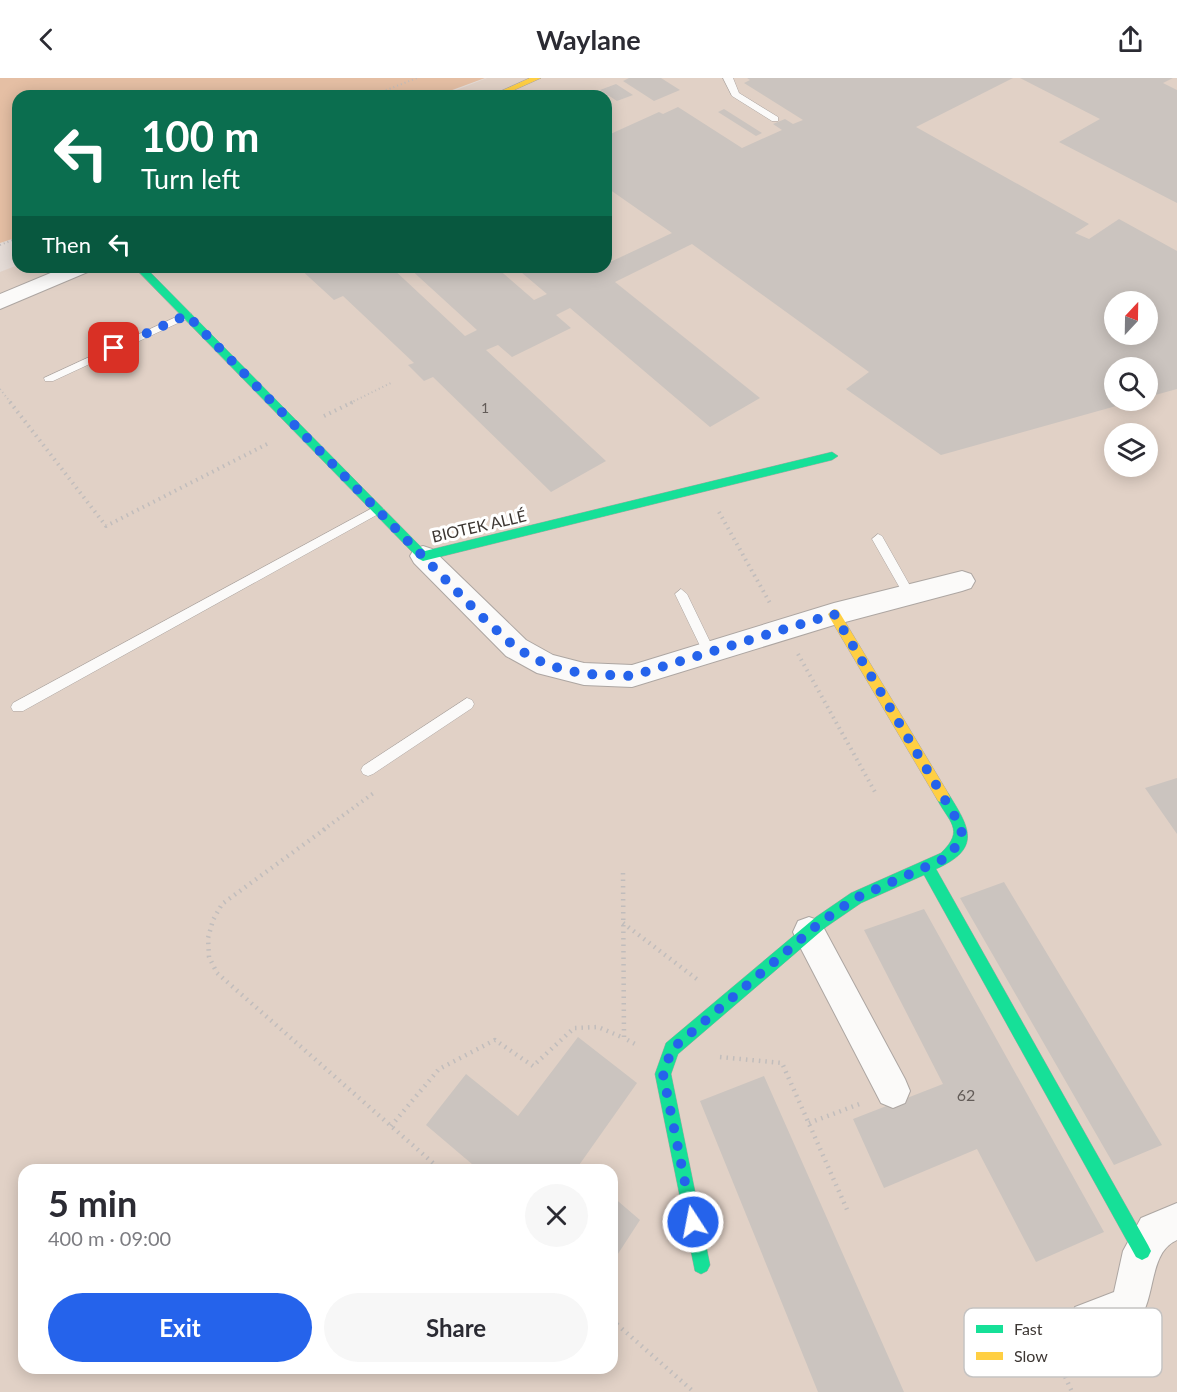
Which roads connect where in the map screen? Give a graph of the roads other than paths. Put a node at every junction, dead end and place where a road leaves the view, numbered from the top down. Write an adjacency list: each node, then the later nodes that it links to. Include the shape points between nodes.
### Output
1 (537, 78): 3 (street)
2 (727, 78): 4 (lane, via 735,94)
3 (508, 90)
4 (775, 119)
5 (70, 273): 7 (street)
6 (145, 273): 8 (street, BIOTEK ALLÉ)
7 (0, 302)
8 (187, 315): 9 (lane); 11 (street, BIOTEK ALLÉ)
9 (49, 378)
10 (832, 456): 13 (street, BIOTEK ALLÉ)
11 (378, 509): 13 (street, BIOTEK ALLÉ); 20 (lane)
12 (878, 539): 16 (lane)
13 (423, 556): 18 (street, via 516,648 547,665 584,674 632,676)
14 (962, 581): 16 (street)
15 (681, 594): 18 (lane)
16 (909, 594): 17 (street)
17 (834, 614): 18 (street); 22 (street, via 960,825 958,844 946,858)
18 (709, 652)
19 (467, 704): 21 (lane)
20 (18, 707)
21 (368, 770)
22 (927, 867): 23 (street, via 856,898); 26 (street)
23 (809, 932): 24 (street); 27 (street, via 672,1049 663,1074)
24 (893, 1091)
25 (1177, 1221): 26 (street, via 1154,1231)
26 (1142, 1251): 28 (street, via 1131,1299)
27 (701, 1265)
28 (1120, 1308)

